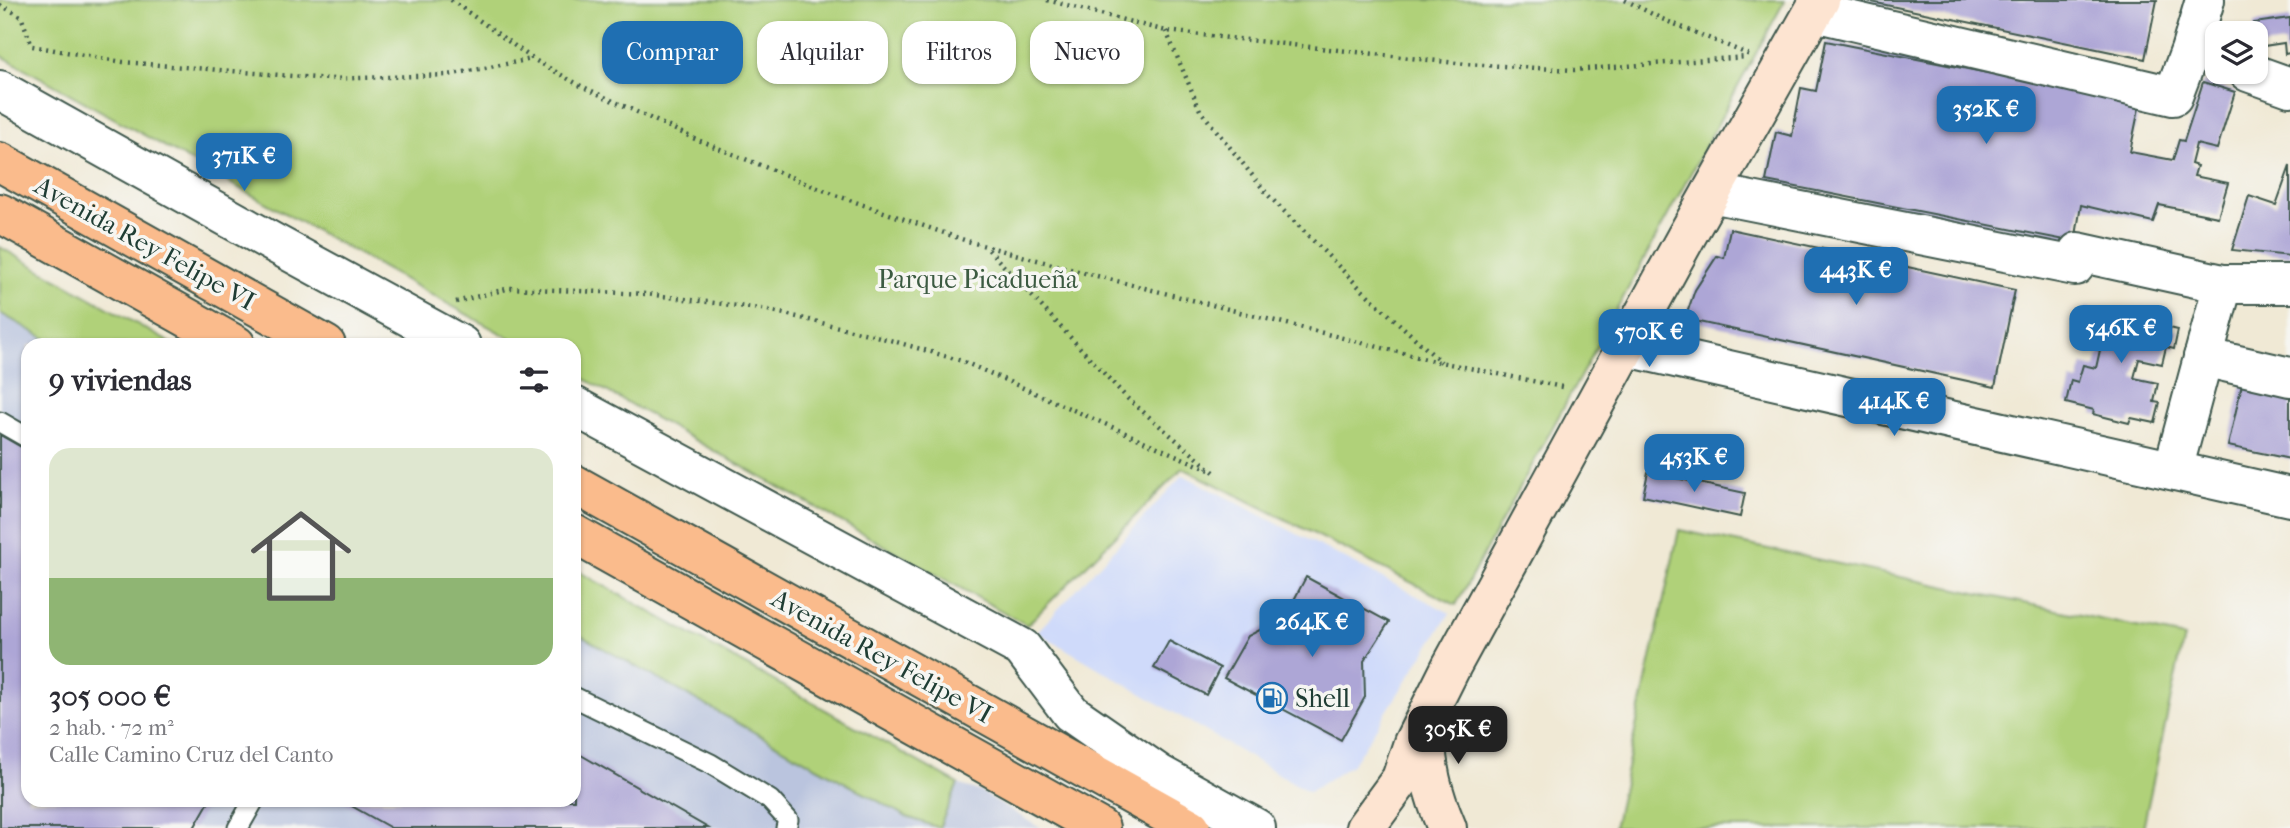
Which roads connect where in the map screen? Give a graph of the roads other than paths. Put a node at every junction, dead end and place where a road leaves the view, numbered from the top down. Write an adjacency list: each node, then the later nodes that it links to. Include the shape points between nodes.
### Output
1 (2204, 0): 3 (street)
2 (1817, 6): 3 (street, via 2173,96); 8 (street)
3 (2204, 56)
4 (2268, 79): 5 (street)
5 (2290, 87)
6 (0, 90): 14 (street)
7 (0, 162): 13 (main road, Avenida Rey Felipe VI)
8 (1711, 193): 10 (street, via 2075,266 2078,252); 15 (street)
9 (0, 213): 12 (main road, Avenida Rey Felipe VI)
10 (2223, 284): 11 (street); 16 (street)
11 (2290, 284)
12 (223, 338)
13 (314, 338)
14 (448, 338)
15 (1627, 347): 21 (street); 26 (street, via 1472,651)
16 (2203, 358): 17 (street); 21 (street)
17 (2290, 377)
18 (581, 410): 32 (street, via 1022,648 1071,713 1159,774)
19 (0, 422): 20 (lane)
20 (21, 434)
21 (2174, 470): 23 (street)
22 (581, 488): 31 (main road, Avenida Rey Felipe VI)
23 (2290, 497)
24 (581, 538): 30 (main road, Avenida Rey Felipe VI)
25 (581, 700): 28 (lane, via 711,764 770,800)
26 (1428, 712): 33 (street, via 1401,779); 34 (street, via 1425,753)
27 (250, 807): 29 (lane)
28 (792, 825)
29 (239, 828)
30 (1100, 828)
31 (1191, 828)
32 (1256, 828)
33 (1365, 828)
34 (1447, 828)

